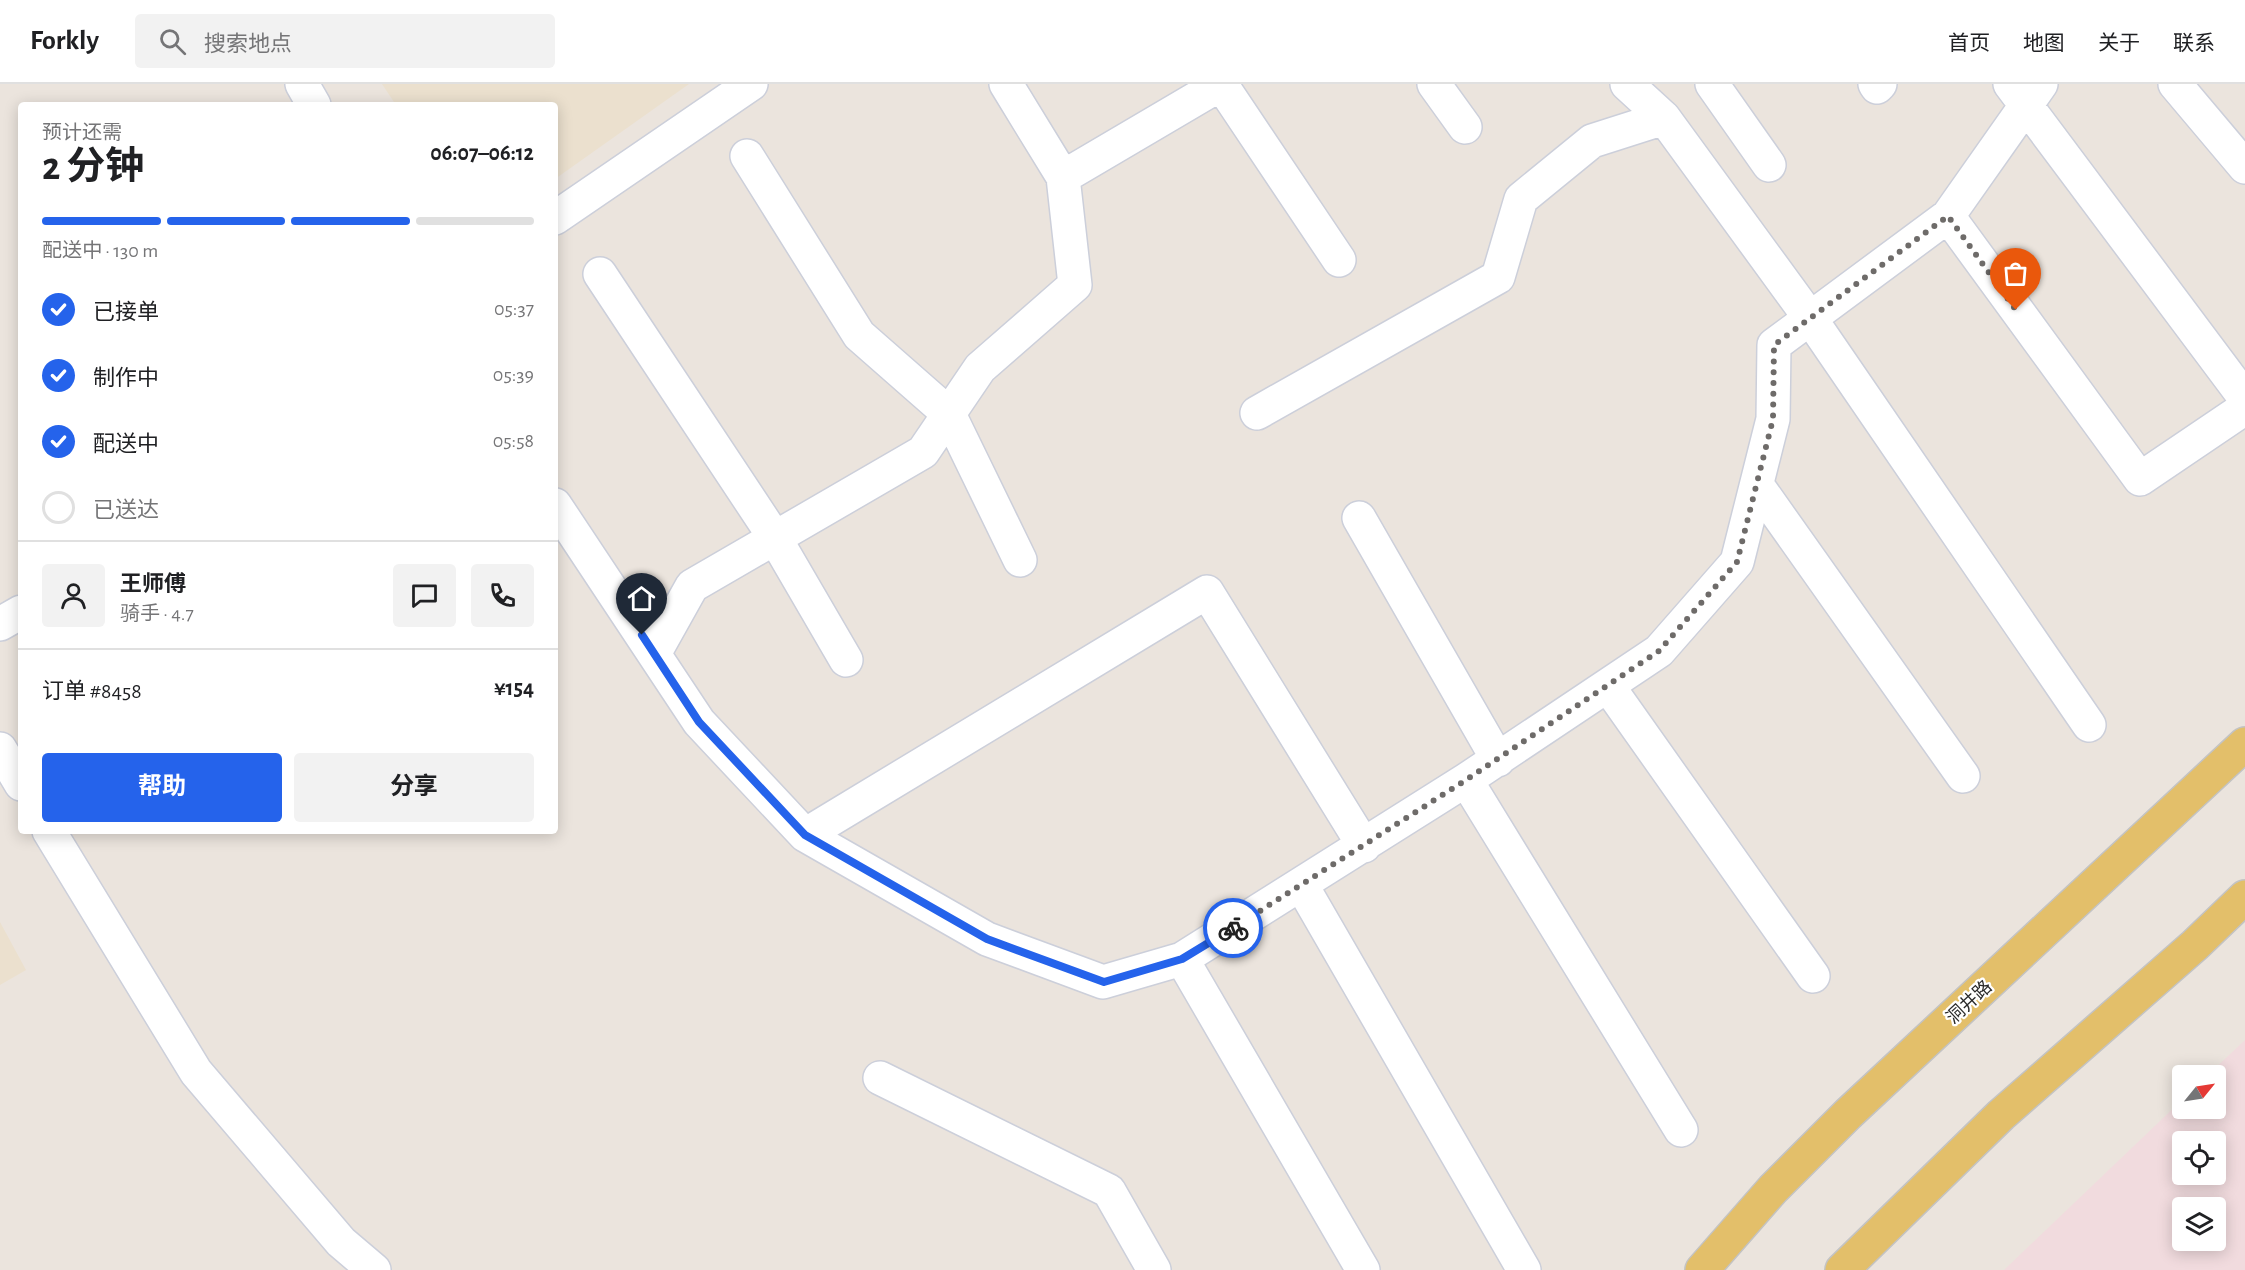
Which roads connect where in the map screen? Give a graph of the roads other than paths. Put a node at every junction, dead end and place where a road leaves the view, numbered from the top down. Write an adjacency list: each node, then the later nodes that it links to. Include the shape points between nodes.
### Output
1 (302, 84): 12 (street)
2 (751, 84): 19 (street)
3 (1006, 84): 18 (street)
4 (1221, 84): 18 (street); 21 (street)
5 (1434, 84): 14 (street)
6 (1627, 84): 13 (street)
7 (1712, 84): 16 (street)
8 (1875, 84): 9 (street)
9 (1880, 84)
10 (2175, 84): 17 (street)
11 (2026, 92): 20 (street); 24 (street)
12 (312, 102)
13 (1664, 118): 23 (street); 26 (street, via 1592,141 1521,199 1498,277)
14 (1465, 127)
15 (747, 156): 27 (street, via 859,335)
16 (1769, 165)
17 (2245, 167)
18 (1063, 177): 27 (street, via 1075,285 980,368)
19 (558, 216)
20 (1948, 216): 23 (street); 25 (street, via 2140,479)
21 (1339, 260)
22 (600, 274): 31 (street)
23 (1810, 318): 28 (street, via 1774,345 1773,419); 38 (street)
24 (2245, 398)
25 (2245, 408)
26 (1257, 413)
27 (949, 414): 31 (street, via 923,452); 32 (street)
28 (1757, 485): 37 (street, via 1737,562 1659,651); 42 (street)
29 (558, 510): 35 (street)
30 (1359, 518): 41 (street)
31 (775, 538): 35 (street, via 692,586); 36 (street)
32 (1020, 560)
33 (18, 614): 34 (street)
34 (0, 624)
35 (654, 654): 46 (street, via 699,722)
36 (846, 660)
37 (1608, 686): 41 (street); 51 (street)
38 (2089, 725)
39 (2245, 744): 58 (main road, 洞井路, via 1848,1114 1773,1189)
40 (0, 749): 43 (street)
41 (1498, 760): 44 (street)
42 (1963, 776)
43 (18, 779)
44 (1466, 780): 47 (street); 53 (street)
45 (52, 834): 54 (street, via 196,1072 340,1242)
46 (805, 835): 47 (street, via 1207,592); 50 (street, via 987,939 1104,982)
47 (1364, 846): 48 (street)
48 (1302, 886): 50 (street); 57 (street)
49 (2245, 897): 59 (main road, via 2001,1115)
50 (1182, 959): 56 (street)
51 (1813, 976)
52 (880, 1078): 55 (street, via 1109,1191)
53 (1681, 1130)
54 (374, 1270)
55 (1154, 1270)
56 (1363, 1270)
57 (1524, 1270)
58 (1702, 1270)
59 (1842, 1270)

